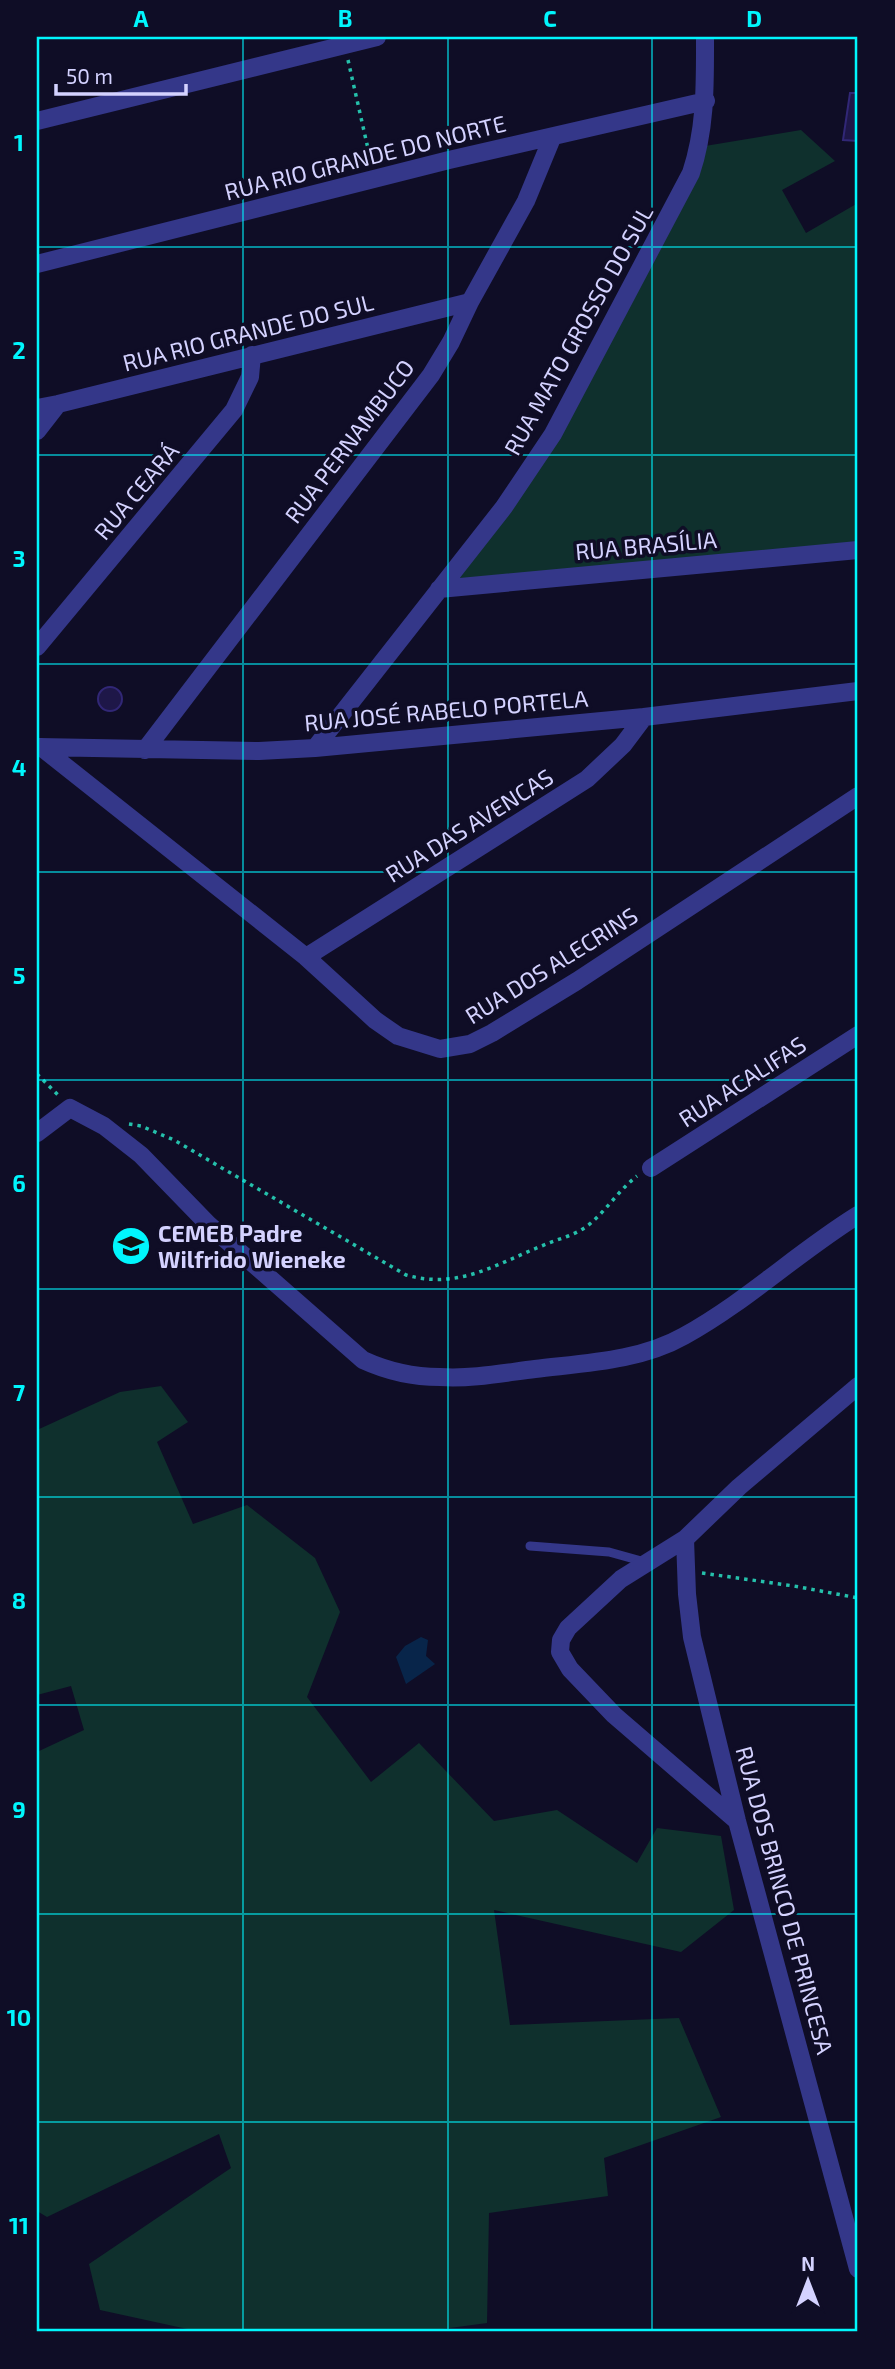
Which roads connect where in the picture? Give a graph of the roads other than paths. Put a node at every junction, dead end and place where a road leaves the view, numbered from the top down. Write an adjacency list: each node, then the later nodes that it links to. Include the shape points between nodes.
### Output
1 (377, 37): 4 (street)
2 (705, 37): 3 (street, RUA MATO GROSSO DO SUL)
3 (706, 102): 5 (street, RUA RIO GRANDE DO NORTE); 13 (street, RUA MATO GROSSO DO SUL, via 691,173 554,434)
4 (37, 121)
5 (552, 138): 6 (street, RUA RIO GRANDE DO NORTE); 7 (street, RUA PERNAMBUCO, via 526,201)
6 (37, 264)
7 (470, 302): 8 (street, RUA RIO GRANDE DO SUL); 19 (street, RUA PERNAMBUCO, via 430,375)
8 (252, 355): 9 (street, RUA RIO GRANDE DO SUL); 14 (street, RUA CEARÁ, via 250,377 234,410)
9 (58, 404): 10 (street, RUA RIO GRANDE DO SUL); 11 (street)
10 (37, 408)
11 (37, 431)
12 (858, 550): 13 (street, RUA BRASÍLIA)
13 (439, 589): 18 (street, RUA MATO GROSSO DO SUL)
14 (37, 647)
15 (858, 691): 16 (street, RUA JOSÉ RABELO PORTELA)
16 (644, 717): 18 (street, RUA JOSÉ RABELO PORTELA); 21 (street, RUA DAS AVENCAS, via 587,779)
17 (39, 747): 19 (street, RUA JOSÉ RABELO PORTELA); 21 (street, RUA DOS ALECRINS)
18 (315, 748): 19 (street, RUA JOSÉ RABELO PORTELA)
19 (145, 750)
20 (858, 796): 21 (street, RUA DOS ALECRINS, via 577,981 470,1044 439,1049 398,1036)
21 (306, 957)
22 (858, 1035): 24 (street, RUA ACALIFAS)
23 (37, 1133): 25 (street, via 70,1108 104,1126 363,1360 386,1370 439,1378 590,1363 656,1349 706,1323)
24 (651, 1168)
25 (858, 1215)
26 (858, 1386): 27 (street)
27 (685, 1539): 29 (street); 30 (street, RUA DOS BRINCO DE PRINCESA, via 692,1637)
28 (530, 1546): 29 (lane, via 608,1552)
29 (647, 1563): 30 (street, via 621,1579 568,1628 560,1644 562,1657 614,1715)
30 (737, 1821): 31 (street, RUA DOS BRINCO DE PRINCESA)
31 (858, 2269)

